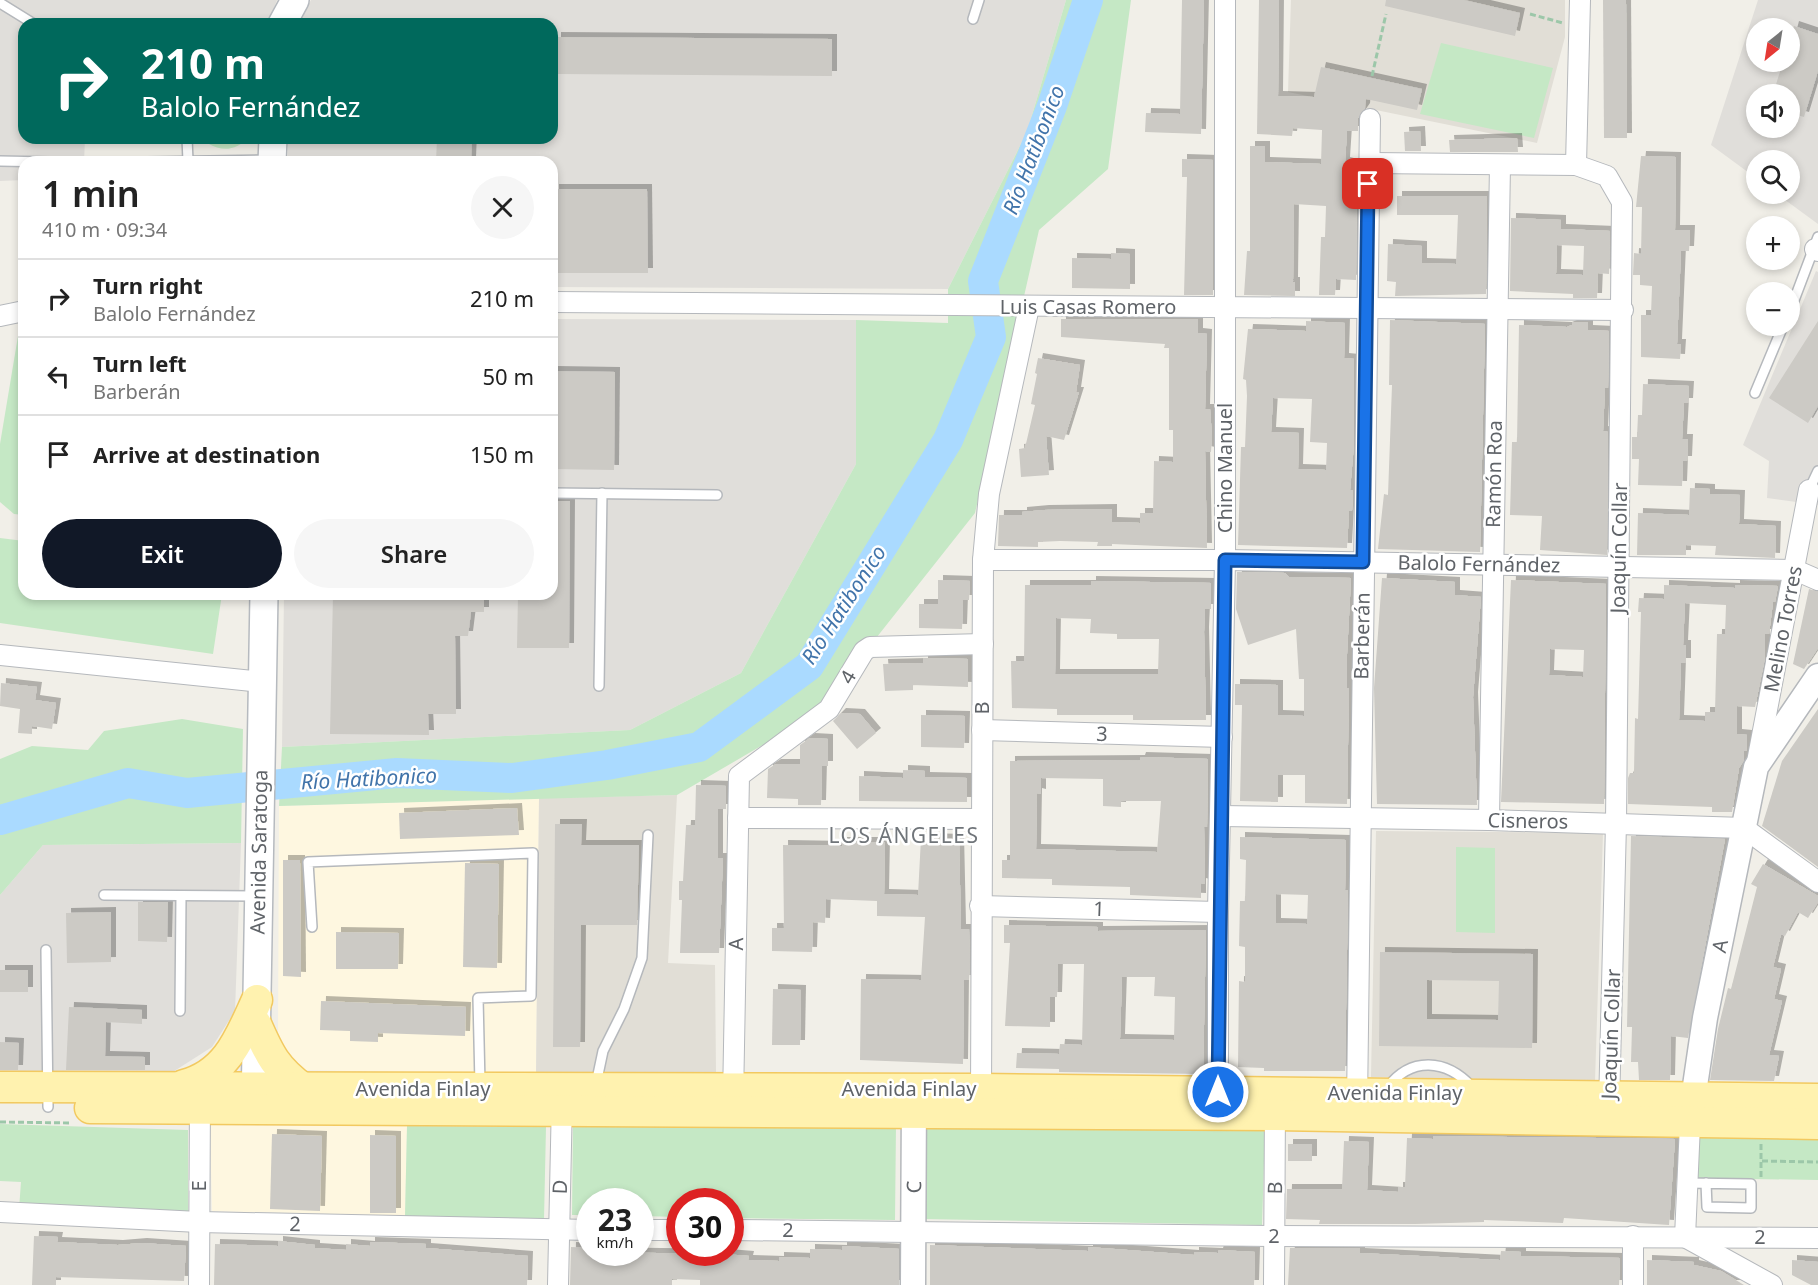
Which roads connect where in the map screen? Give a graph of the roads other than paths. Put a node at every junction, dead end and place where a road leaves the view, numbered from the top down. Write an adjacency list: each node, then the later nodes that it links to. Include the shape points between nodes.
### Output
1 (295, 0): 7 (main road)
2 (979, 0): 8 (lane)
3 (1225, 0): 21 (street, Chino Manuel)
4 (1580, 0): 16 (street)
5 (0, 3): 6 (lane)
6 (24, 18)
7 (285, 18)
8 (973, 19)
9 (1370, 119): 14 (street, Barberán)
10 (273, 153): 11 (lane)
11 (241, 156)
12 (0, 161): 13 (lane)
13 (18, 161)
14 (1369, 163): 15 (street, Joaquín Collar); 22 (street, Barberán)
15 (1500, 165): 16 (street, Joaquín Collar); 23 (street, Ramón Roa)
16 (1576, 165): 24 (street, Joaquín Collar, via 1607,176 1622,202)
17 (1817, 246): 18 (lane)
18 (1800, 287)
19 (558, 302): 20 (street, Luis Casas Romero)
20 (1029, 307): 21 (street, Luis Casas Romero); 34 (street, B, via 989,494)
21 (1224, 308): 22 (street, Luis Casas Romero); 35 (street, Chino Manuel)
22 (1367, 309): 23 (street, Luis Casas Romero); 36 (street, Barberán)
23 (1498, 309): 24 (street, Luis Casas Romero); 37 (street, Ramón Roa)
24 (1623, 310): 38 (street, Joaquín Collar)
25 (18, 313): 26 (street)
26 (1, 320)
27 (1779, 336): 28 (lane)
28 (1755, 393)
29 (1818, 471): 30 (lane)
30 (1809, 490): 39 (street, Melino Torres)
31 (558, 492): 32 (lane)
32 (602, 493): 33 (lane); 46 (lane)
33 (717, 495)
34 (983, 560): 35 (street, Balolo Fernández); 42 (street, B)
35 (1225, 560): 36 (street, Balolo Fernández); 48 (street, Chino Manuel)
36 (1363, 562): 37 (street, Balolo Fernández); 53 (street, Barberán)
37 (1492, 564): 38 (street, Balolo Fernández); 55 (street, Ramón Roa)
38 (1618, 567): 39 (street, Balolo Fernández); 56 (street, Joaquín Collar)
39 (1795, 570): 40 (street); 49 (street, Melino Torres)
40 (1818, 580)
41 (264, 600): 45 (main road, Avenida Saratoga)
42 (983, 644): 47 (street, B); 50 (street, 4, via 870,647 829,709)
43 (0, 655): 45 (street)
44 (1818, 676): 49 (street, A)
45 (262, 682): 62 (main road, Avenida Saratoga)
46 (599, 686)
47 (982, 730): 48 (street, 3); 54 (street, B)
48 (1222, 737): 51 (street, Chino Manuel)
49 (1756, 767): 57 (street, A)
50 (739, 776): 52 (street, A)
51 (1221, 816): 53 (street, Cisneros); 64 (street, Chino Manuel)
52 (738, 818): 54 (street); 79 (street, A)
53 (1359, 818): 55 (street, Cisneros); 82 (street, Barberán)
54 (981, 819): 63 (street, B)
55 (1489, 819): 56 (street, Cisneros)
56 (1616, 823): 57 (street, Cisneros); 86 (street, Joaquín Collar)
57 (1744, 828): 59 (street); 87 (street, A, via 1705,1018)
58 (648, 835): 77 (lane, via 642,958 624,1009 603,1051)
59 (1818, 882)
60 (104, 894): 61 (lane)
61 (181, 896): 62 (lane); 67 (lane)
62 (259, 896): 68 (main road, Avenida Saratoga)
63 (980, 906): 64 (street, 1); 81 (street, B)
64 (1218, 912): 83 (street, Chino Manuel)
65 (312, 927): 75 (lane, via 308,862 533,853 531,996 478,998)
66 (46, 950): 72 (lane)
67 (180, 1011)
68 (256, 1012): 70 (main road, via 219,1068); 71 (main road, via 271,1059); 74 (main road, Avenida Saratoga)
69 (0, 1087): 72 (main road, Avenida Finlay)
70 (170, 1089): 72 (main road, Avenida Finlay); 73 (main road, Avenida Finlay)
71 (304, 1089): 74 (main road, Avenida Finlay); 75 (main road, Avenida Finlay)
72 (48, 1097): 73 (main road, Avenida Finlay); 85 (main road, Avenida Finlay)
73 (200, 1099): 74 (main road, Avenida Finlay); 92 (street, E)
74 (255, 1099): 75 (main road, Avenida Finlay)
75 (481, 1099): 76 (main road, Avenida Finlay)
76 (562, 1099): 77 (main road, Avenida Finlay); 93 (street, D)
77 (594, 1099): 79 (main road, Avenida Finlay)
78 (1818, 1099): 87 (main road, Avenida Finlay)
79 (733, 1100): 80 (main road, Avenida Finlay)
80 (914, 1101): 81 (main road, Avenida Finlay); 96 (street, C)
81 (981, 1101): 83 (main road, Avenida Finlay)
82 (1366, 1101): 84 (main road, Avenida Finlay); 86 (main road, Avenida Finlay); 86 (main road, Avenida Finlay, via 1477,1093)
83 (1218, 1103): 84 (main road, Avenida Finlay)
84 (1275, 1104): 97 (street, B)
85 (0, 1106)
86 (1609, 1110): 87 (main road, Avenida Finlay)
87 (1691, 1111): 88 (main road, Avenida Finlay); 89 (street, A)
88 (1818, 1124)
89 (1687, 1183): 90 (lane); 99 (street, A)
90 (1706, 1183): 90 (lane, via 1751,1184 1751,1208 1707,1207)
91 (0, 1212): 92 (street, 2)
92 (199, 1222): 93 (street, 2); 101 (street, E)
93 (559, 1230): 94 (street, 2); 102 (street, D)
94 (576, 1230)
95 (744, 1230): 96 (street, 2)
96 (914, 1230): 97 (street, 2); 103 (street, C)
97 (1274, 1236): 98 (street, 2); 104 (street, B)
98 (1633, 1236): 99 (street, 2); 105 (street)
99 (1685, 1237): 100 (street, 2); 106 (street)
100 (1818, 1238)
101 (199, 1285)
102 (558, 1285)
103 (913, 1285)
104 (1274, 1285)
105 (1633, 1285)
106 (1772, 1285)

